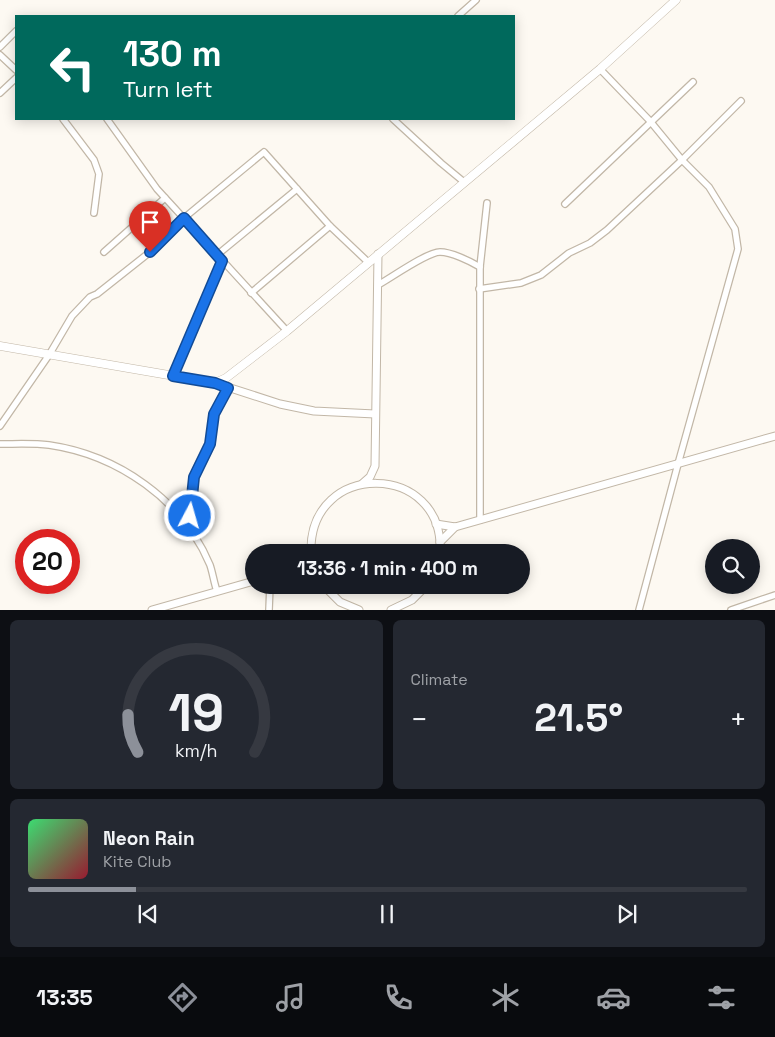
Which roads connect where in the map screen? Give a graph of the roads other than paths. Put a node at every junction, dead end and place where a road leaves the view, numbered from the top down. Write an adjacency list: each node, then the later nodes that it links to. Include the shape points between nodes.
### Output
1 (476, 0): 3 (street)
2 (676, 0): 8 (main road)
3 (459, 15)
4 (15, 32): 5 (street)
5 (0, 47)
6 (0, 55): 7 (street)
7 (15, 69)
8 (600, 69): 16 (street); 18 (main road)
9 (15, 79): 11 (street)
10 (693, 82): 16 (street)
11 (0, 93)
12 (741, 101): 17 (street)
13 (64, 120): 23 (street, via 94,160 98,174)
14 (108, 120): 20 (street)
15 (394, 120): 18 (street)
16 (650, 121): 17 (street); 22 (street)
17 (682, 160): 33 (street, via 607,230 541,275 521,283); 45 (street, via 710,187 735,229 738,249)
18 (464, 182): 27 (main road)
19 (297, 189): 24 (street, via 264,152); 25 (street); 28 (street)
20 (165, 198): 24 (street); 26 (street)
21 (487, 203): 31 (street)
22 (564, 204)
23 (94, 213)
24 (184, 218): 28 (street); 37 (street, via 150,252 97,294 90,296 72,316)
25 (330, 226): 30 (street); 34 (street)
26 (104, 252)
27 (378, 254): 30 (main road); 32 (street)
28 (218, 255): 29 (street)
29 (222, 261): 34 (street); 38 (street)
30 (368, 262): 35 (main road)
31 (480, 267): 32 (street, via 439,252 425,256); 33 (street)
32 (378, 285): 41 (street)
33 (479, 289): 49 (street)
34 (251, 293): 35 (street)
35 (287, 330): 39 (main road)
36 (0, 346): 37 (main road)
37 (49, 355): 38 (main road); 42 (street)
38 (173, 376): 39 (main road)
39 (215, 383): 40 (street)
40 (228, 388): 41 (street, via 314,411); 52 (lane, via 214,414 210,444 194,477 190,516)
41 (375, 414): 46 (street)
42 (0, 425)
43 (775, 436): 45 (street)
44 (0, 444): 52 (street, via 67,448 120,467 165,501)
45 (678, 464): 49 (street); 67 (street)
46 (375, 466): 47 (street); 48 (street)
47 (362, 484): 48 (street); 54 (street, via 339,494 326,506 314,528)
48 (388, 484): 50 (street, via 417,498)
49 (480, 520): 51 (street)
50 (436, 524): 51 (street); 53 (street)
51 (455, 527): 53 (street)
52 (192, 534): 56 (street, via 210,565)
53 (440, 542)
54 (311, 544)
55 (245, 583): 56 (street)
56 (217, 591): 61 (street)
57 (270, 594): 64 (street)
58 (332, 594): 65 (street, via 340,602)
59 (418, 594): 66 (street)
60 (775, 595): 62 (street)
61 (178, 606): 63 (street)
62 (747, 607): 68 (street)
63 (152, 610)
64 (269, 610)
65 (359, 610)
66 (391, 610)
67 (640, 610)
68 (731, 610)

